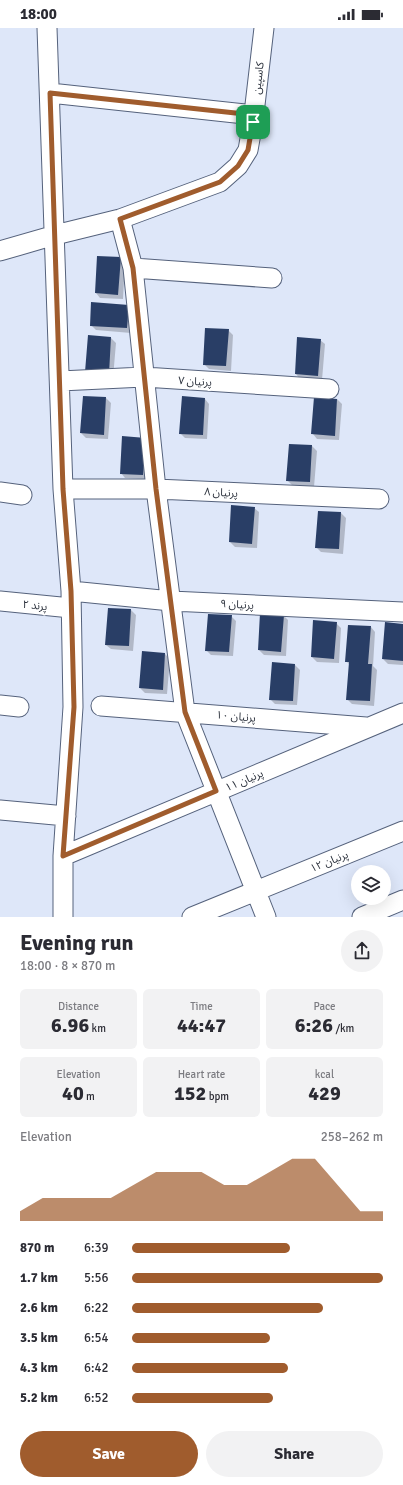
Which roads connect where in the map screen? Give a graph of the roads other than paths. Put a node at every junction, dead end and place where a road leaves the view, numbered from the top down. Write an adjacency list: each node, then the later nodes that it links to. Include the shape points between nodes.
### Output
1 (47, 28): 3 (street)
2 (264, 28): 4 (street, کاسپین)
3 (50, 93): 4 (street); 6 (street)
4 (254, 115): 5 (street, کاسپین, via 248,150 238,166 220,182)
5 (120, 219): 6 (street, کاسپین); 8 (street)
6 (55, 235): 7 (street, کاسپین); 11 (street)
7 (0, 251)
8 (133, 268): 9 (street); 10 (street)
9 (272, 278)
10 (144, 378): 11 (street, پرنیان ۷); 12 (street, پرنیان ۷); 14 (street)
11 (60, 381): 13 (street)
12 (329, 389)
13 (63, 489): 14 (street, پرنیان ۸); 18 (street)
14 (156, 489): 17 (street, پرنیان ۸); 20 (street)
15 (0, 492): 16 (street)
16 (22, 495)
17 (380, 499)
18 (71, 600): 19 (street, پرند ۲); 20 (street, پرنیان ۹); 30 (street, via 74,707)
19 (0, 601)
20 (171, 601): 21 (street, پرنیان ۹); 25 (street)
21 (403, 612)
22 (0, 705): 24 (street)
23 (102, 706): 25 (street, پرنیان ۱۰)
24 (19, 707)
25 (185, 712): 27 (street, پرنیان ۱۰); 28 (street)
26 (403, 713): 27 (street, پرنیان ۱۱)
27 (370, 727): 28 (street, پرنیان ۱۱)
28 (216, 791): 32 (street, پرنیان ۱۱); 33 (street)
29 (0, 810): 30 (street)
30 (66, 816): 32 (street)
31 (403, 831): 33 (street, پرنیان ۱۲)
32 (63, 856): 35 (street)
33 (256, 891): 36 (street, پرنیان ۱۲); 37 (street)
34 (403, 900): 38 (street)
35 (63, 917)
36 (192, 917)
37 (266, 917)
38 (362, 917)

